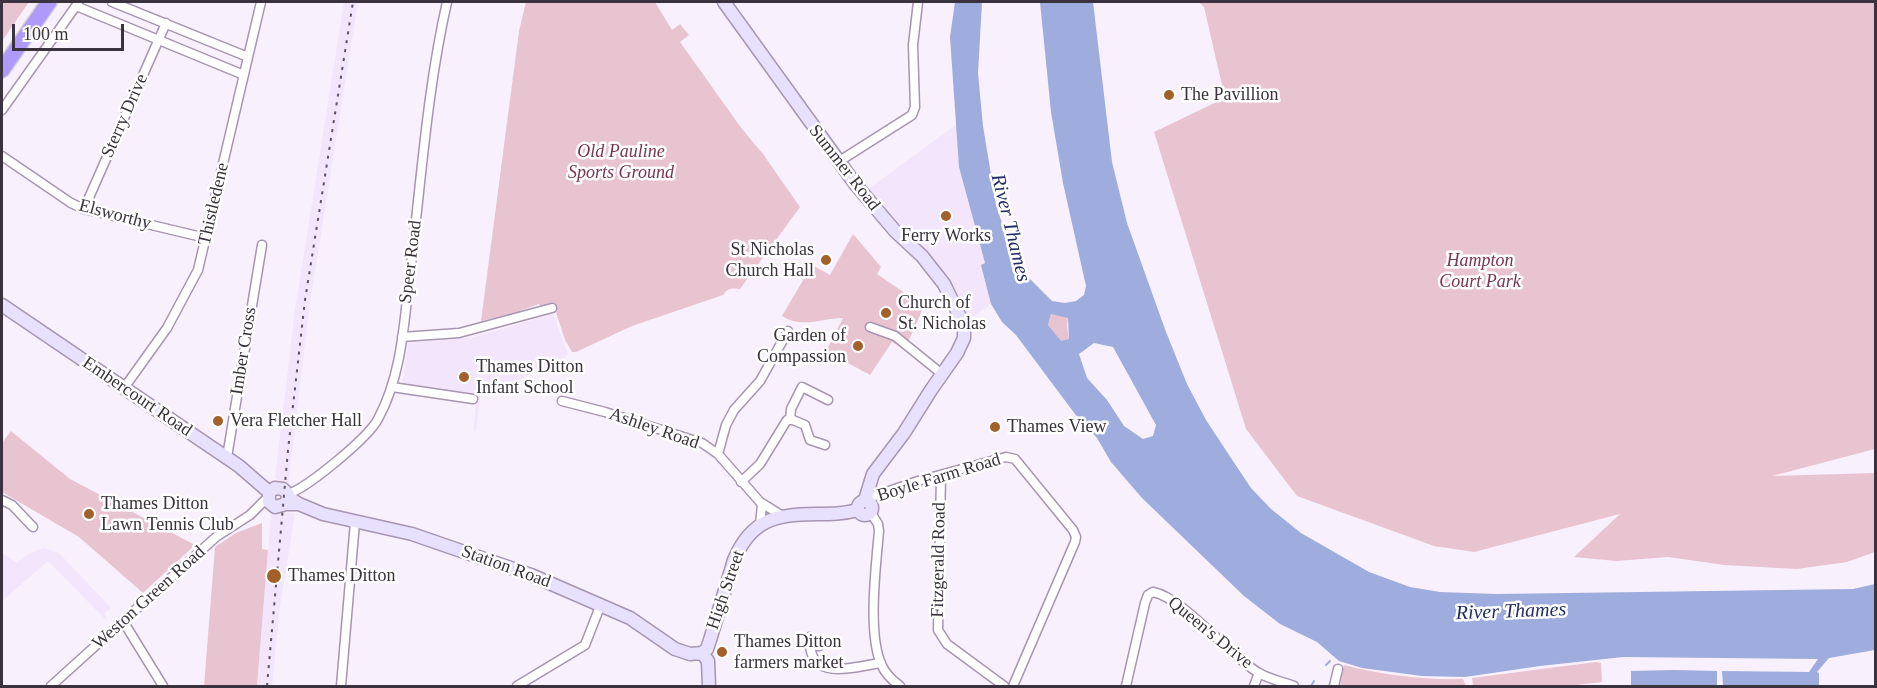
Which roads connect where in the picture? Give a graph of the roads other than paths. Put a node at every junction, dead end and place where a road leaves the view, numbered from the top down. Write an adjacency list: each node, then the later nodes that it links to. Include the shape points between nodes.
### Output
1 (49, 2): 11 (highway)
2 (112, 2): 8 (street)
3 (261, 2): 10 (street, Thistledene)
4 (447, 2): 23 (street, Speer Road, via 436,61)
5 (724, 2): 15 (street, Summer Road)
6 (918, 2): 15 (street, via 912,115)
7 (77, 4): 9 (street); 13 (street)
8 (166, 23): 9 (street, Sterry Drive); 10 (street)
9 (158, 41): 12 (street); 16 (street, Sterry Drive)
10 (248, 57): 12 (street, Thistledene)
11 (2, 70)
12 (244, 75): 17 (street, Thistledene)
13 (2, 110)
14 (2, 156): 16 (street, Elsworthy)
15 (838, 162): 24 (street, Summer Road, via 895,231 922,256 953,299 964,338)
16 (84, 209): 17 (street, Elsworthy)
17 (206, 238): 26 (street, Thistledene, via 198,270 167,328)
18 (261, 245): 33 (street, Imber Cross)
19 (2, 305): 26 (street, Embercourt Road)
20 (552, 308): 23 (street, via 459,333)
21 (870, 327): 24 (street, via 895,336)
22 (788, 331): 32 (street, via 760,381 734,410)
23 (402, 337): 25 (street, Speer Road)
24 (942, 374): 40 (street, via 873,474)
25 (392, 387): 28 (street); 38 (street, Speer Road, via 378,419 364,437)
26 (124, 388): 33 (street, Embercourt Road)
27 (828, 400): 30 (street, via 802,387)
28 (467, 401)
29 (562, 401): 32 (street, Ashley Road, via 702,443)
30 (790, 420): 31 (street, via 805,425 810,440); 35 (street, via 760,464)
31 (825, 445)
32 (718, 454): 35 (street, Ashley Road)
33 (227, 457): 36 (street, Embercourt Road, via 256,479)
34 (941, 475): 40 (street, Boyle Farm Road, via 876,495); 58 (street, Fitzgerald Road, via 938,630 948,644); 59 (street, Boyle Farm Road, via 993,459 1012,458 1076,537)
35 (741, 482): 39 (street, Ashley Road)
36 (270, 498): 38 (street, via 278,508); 38 (street, via 275,488 280,488); 46 (street, Weston Green Road, via 216,537)
37 (2, 500): 44 (street)
38 (290, 500): 42 (street, Station Road, via 322,514)
39 (760, 502): 41 (street, Ashley Road); 43 (street)
40 (866, 506): 41 (street, via 834,515); 49 (street, via 879,531 875,635)
41 (785, 518): 43 (street)
42 (355, 522): 45 (street, Station Road, via 431,540); 55 (street)
43 (760, 524): 48 (street, High Street, via 740,547 707,649)
44 (33, 526)
45 (601, 604): 48 (street, Station Road, via 640,624 675,649); 56 (street, via 585,645)
46 (123, 621): 53 (street, Weston Green Road); 54 (street)
47 (813, 643): 49 (street, via 809,650 813,659 825,668)
48 (702, 653): 57 (street, via 708,661)
49 (881, 663): 52 (street)
50 (1338, 669): 63 (street)
51 (1258, 673): 60 (street, Queen's Drive, via 1166,596 1153,592 1145,603); 61 (street); 62 (street)
52 (899, 686)
53 (51, 687)
54 (164, 687)
55 (341, 687)
56 (517, 687)
57 (709, 687)
58 (1004, 687)
59 (1013, 687)
60 (1126, 687)
61 (1254, 687)
62 (1294, 687)
63 (1334, 687)

